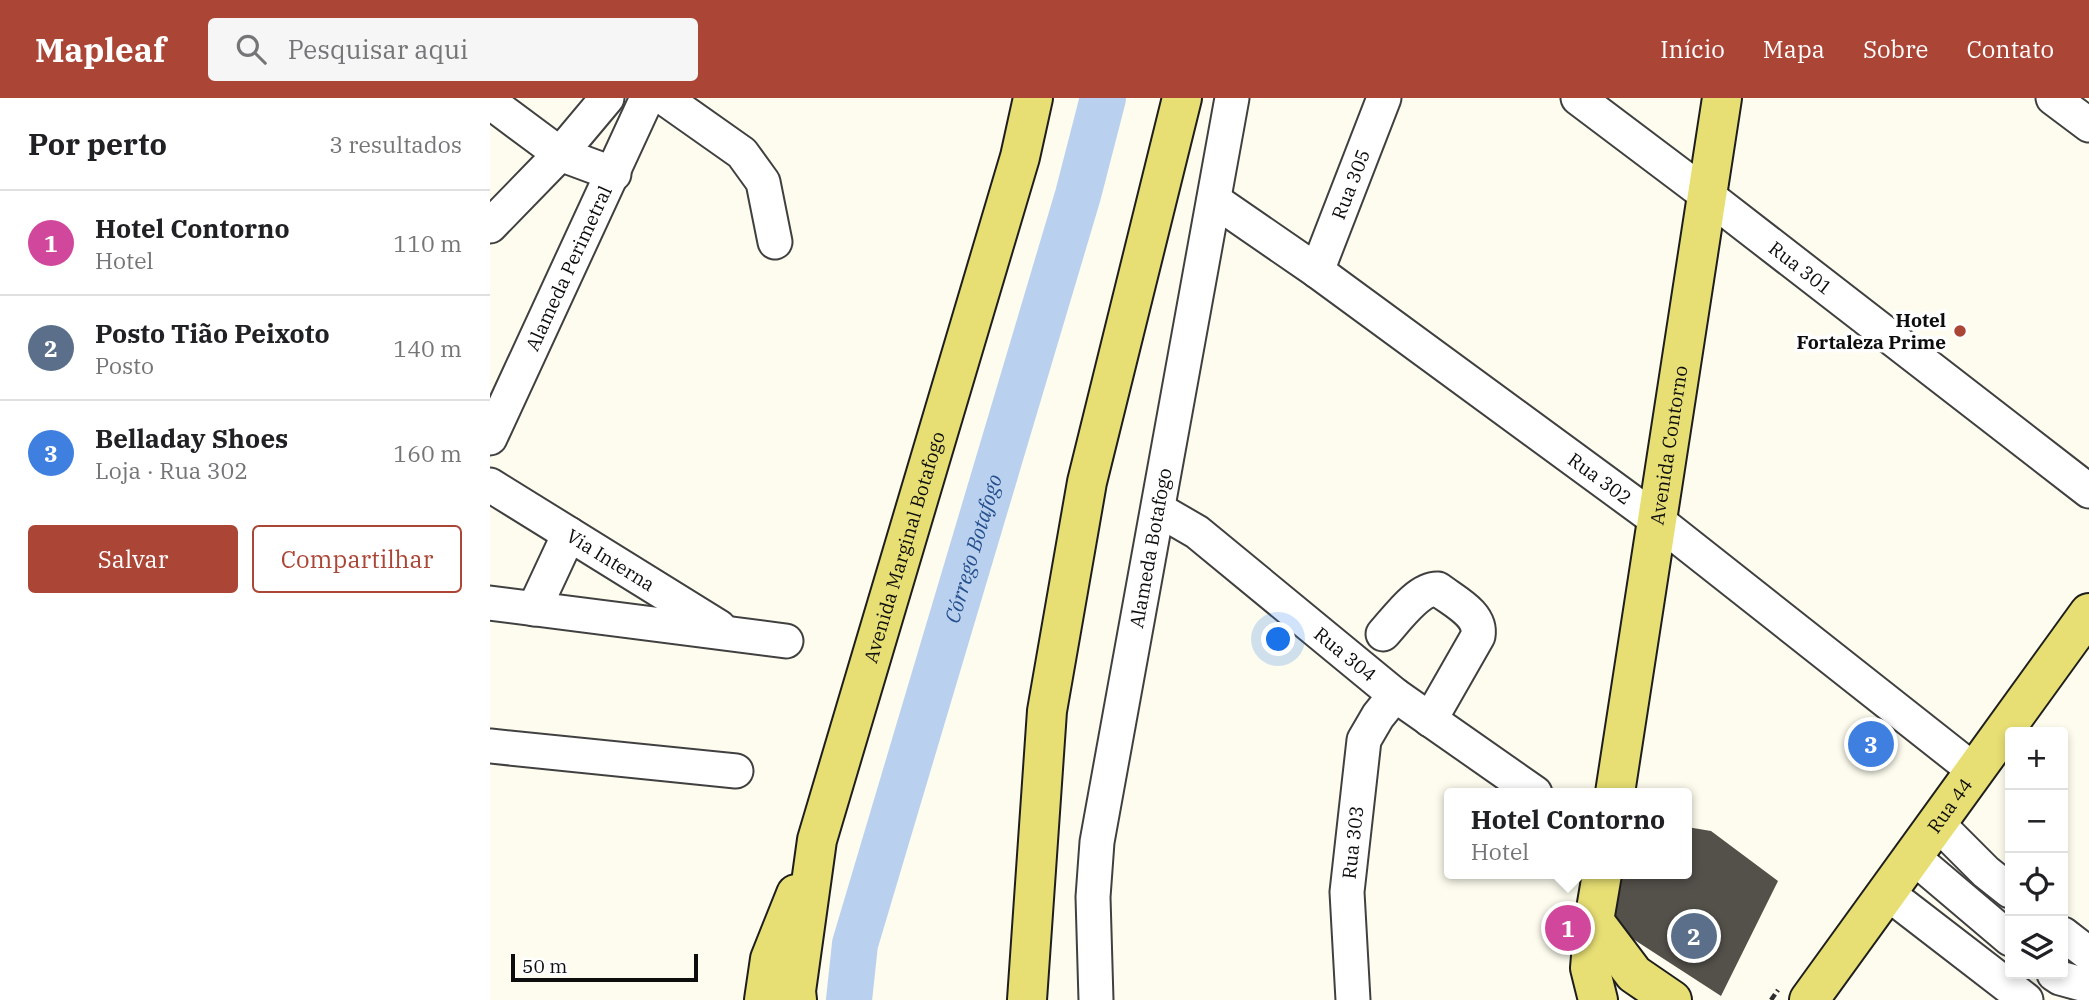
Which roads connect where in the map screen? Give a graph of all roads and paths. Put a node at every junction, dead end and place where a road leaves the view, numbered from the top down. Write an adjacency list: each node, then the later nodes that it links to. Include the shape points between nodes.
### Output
1 (607, 98): 13 (street)
2 (647, 98): 14 (street, Alameda Perimetral)
3 (664, 98): 18 (street, via 742,153 763,181)
4 (1033, 98): 40 (main road, Avenida Marginal Botafogo, via 1016,171)
5 (1182, 98): 53 (main road, via 1087,482 1049,697)
6 (1232, 98): 16 (street, Alameda Botafogo)
7 (1384, 98): 19 (street, Rua 305)
8 (1578, 98): 15 (street, Rua 301)
9 (1722, 98): 15 (main road, Avenida Contorno)
10 (2053, 98): 12 (street)
11 (490, 102): 13 (street)
12 (2089, 125)
13 (559, 154): 14 (street); 17 (street)
14 (614, 174): 20 (street, Alameda Perimetral)
15 (1709, 196): 22 (street, Rua 301); 24 (main road, Avenida Contorno)
16 (1214, 200): 19 (street, Rua 302); 23 (street, Alameda Botafogo)
17 (490, 226)
18 (775, 242)
19 (1317, 271): 24 (street, Rua 302)
20 (490, 438)
21 (490, 485): 25 (street, Via Interna)
22 (2089, 491)
23 (1159, 510): 32 (street, Rua 304, via 1198,532); 54 (street, Alameda Botafogo, via 1097,842 1093,897)
24 (1657, 522): 36 (street, Rua 302); 38 (main road, Avenida Contorno)
25 (569, 534): 27 (street); 29 (street, Via Interna)
26 (490, 603): 27 (street, Via Interna)
27 (534, 609): 29 (street, Via Interna)
28 (2089, 613): 36 (main road, Rua 44)
29 (730, 634): 31 (street, Via Interna)
30 (1383, 634): 33 (street, via 1422,592 1432,588 1474,616 1478,636)
31 (786, 641)
32 (1395, 695): 33 (street, Rua 304); 55 (street, Rua 303, via 1364,740 1347,892)
33 (1430, 720): 37 (street, Rua 304)
34 (490, 746): 35 (street)
35 (736, 771)
36 (1976, 772): 39 (main road, Rua 44)
37 (1528, 788)
38 (1616, 788)
39 (1937, 823): 41 (main road, Rua 44); 43 (street)
40 (817, 840): 51 (main road, via 770,959); 52 (main road, Avenida Marginal Botafogo)
41 (1912, 856): 44 (main road, Rua 44); 46 (street)
42 (1601, 879): 45 (main road)
43 (2005, 887)
44 (1886, 892): 58 (main road, Rua 44); 59 (street)
45 (1594, 921): 56 (main road, via 1590,968); 57 (main road, via 1634,974)
46 (2005, 935)
47 (2068, 938): 48 (street)
48 (2089, 954)
49 (2064, 979): 50 (street)
50 (2089, 986)
51 (764, 1000)
52 (797, 1000)
53 (1027, 1000)
54 (1096, 1000)
55 (1353, 1000)
56 (1598, 1000)
57 (1672, 1000)
58 (1809, 1000)
59 (2026, 1000)

